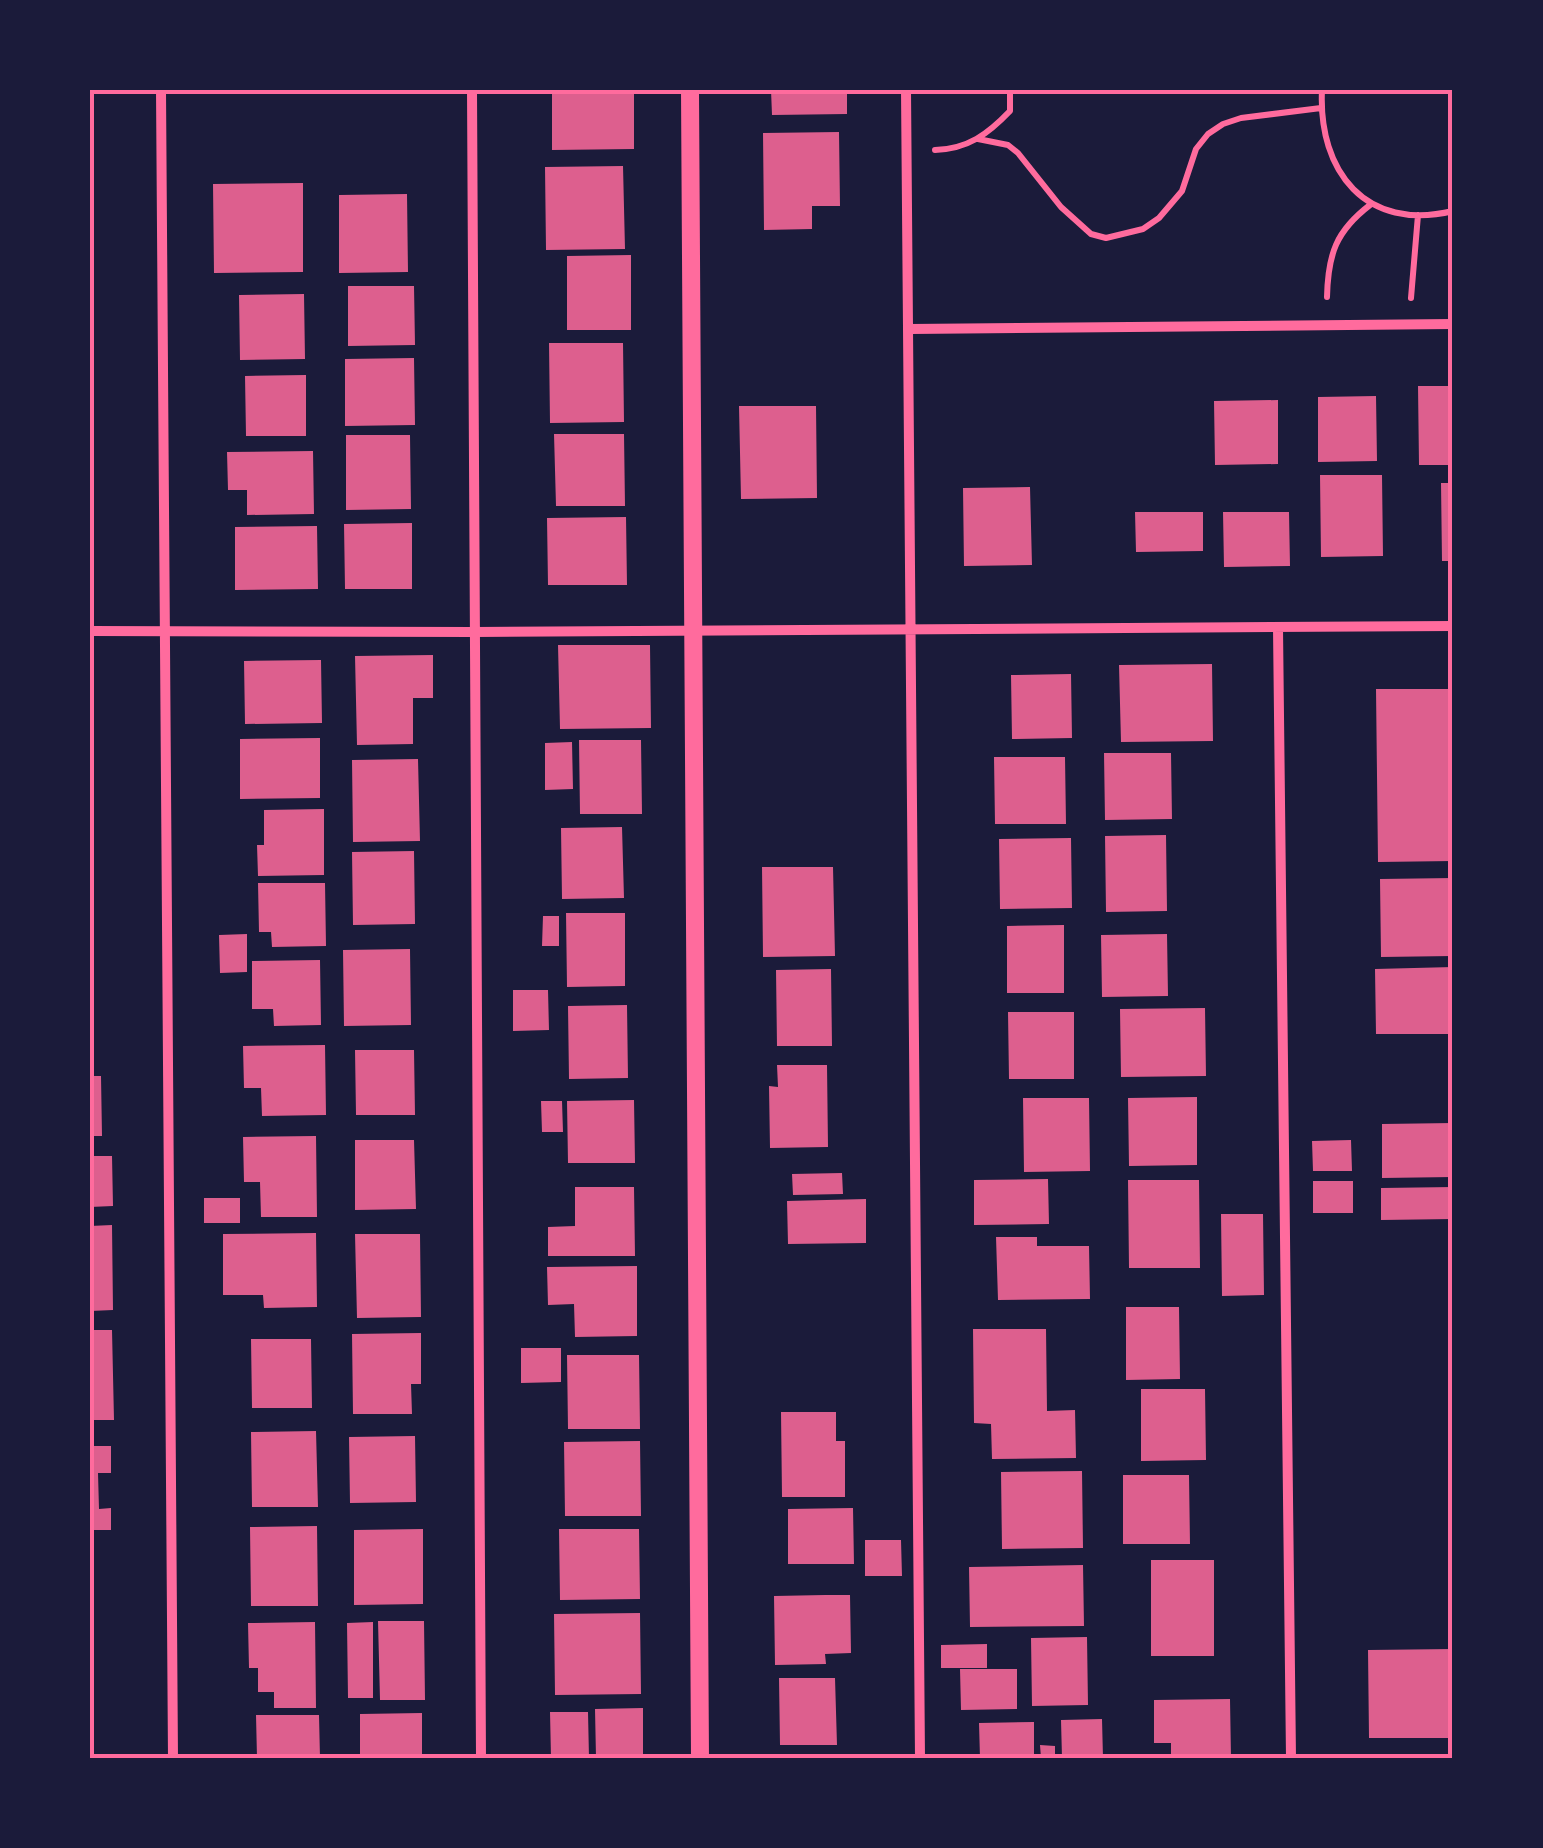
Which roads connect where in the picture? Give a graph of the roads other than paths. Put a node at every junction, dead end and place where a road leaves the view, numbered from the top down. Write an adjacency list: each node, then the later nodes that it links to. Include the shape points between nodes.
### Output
1 (162, 90): 9 (street)
2 (472, 90): 13 (street)
3 (690, 90): 10 (street)
4 (906, 90): 6 (street)
5 (1453, 324): 6 (street)
6 (910, 329): 11 (street)
7 (1453, 626): 8 (street)
8 (1278, 628): 11 (street); 18 (street)
9 (164, 630): 12 (street); 13 (street); 14 (street)
10 (694, 630): 11 (street); 13 (street); 16 (street)
11 (910, 630): 17 (street)
12 (90, 631)
13 (475, 632): 15 (street)
14 (174, 1758)
15 (481, 1758)
16 (700, 1758)
17 (920, 1758)
18 (1292, 1758)

